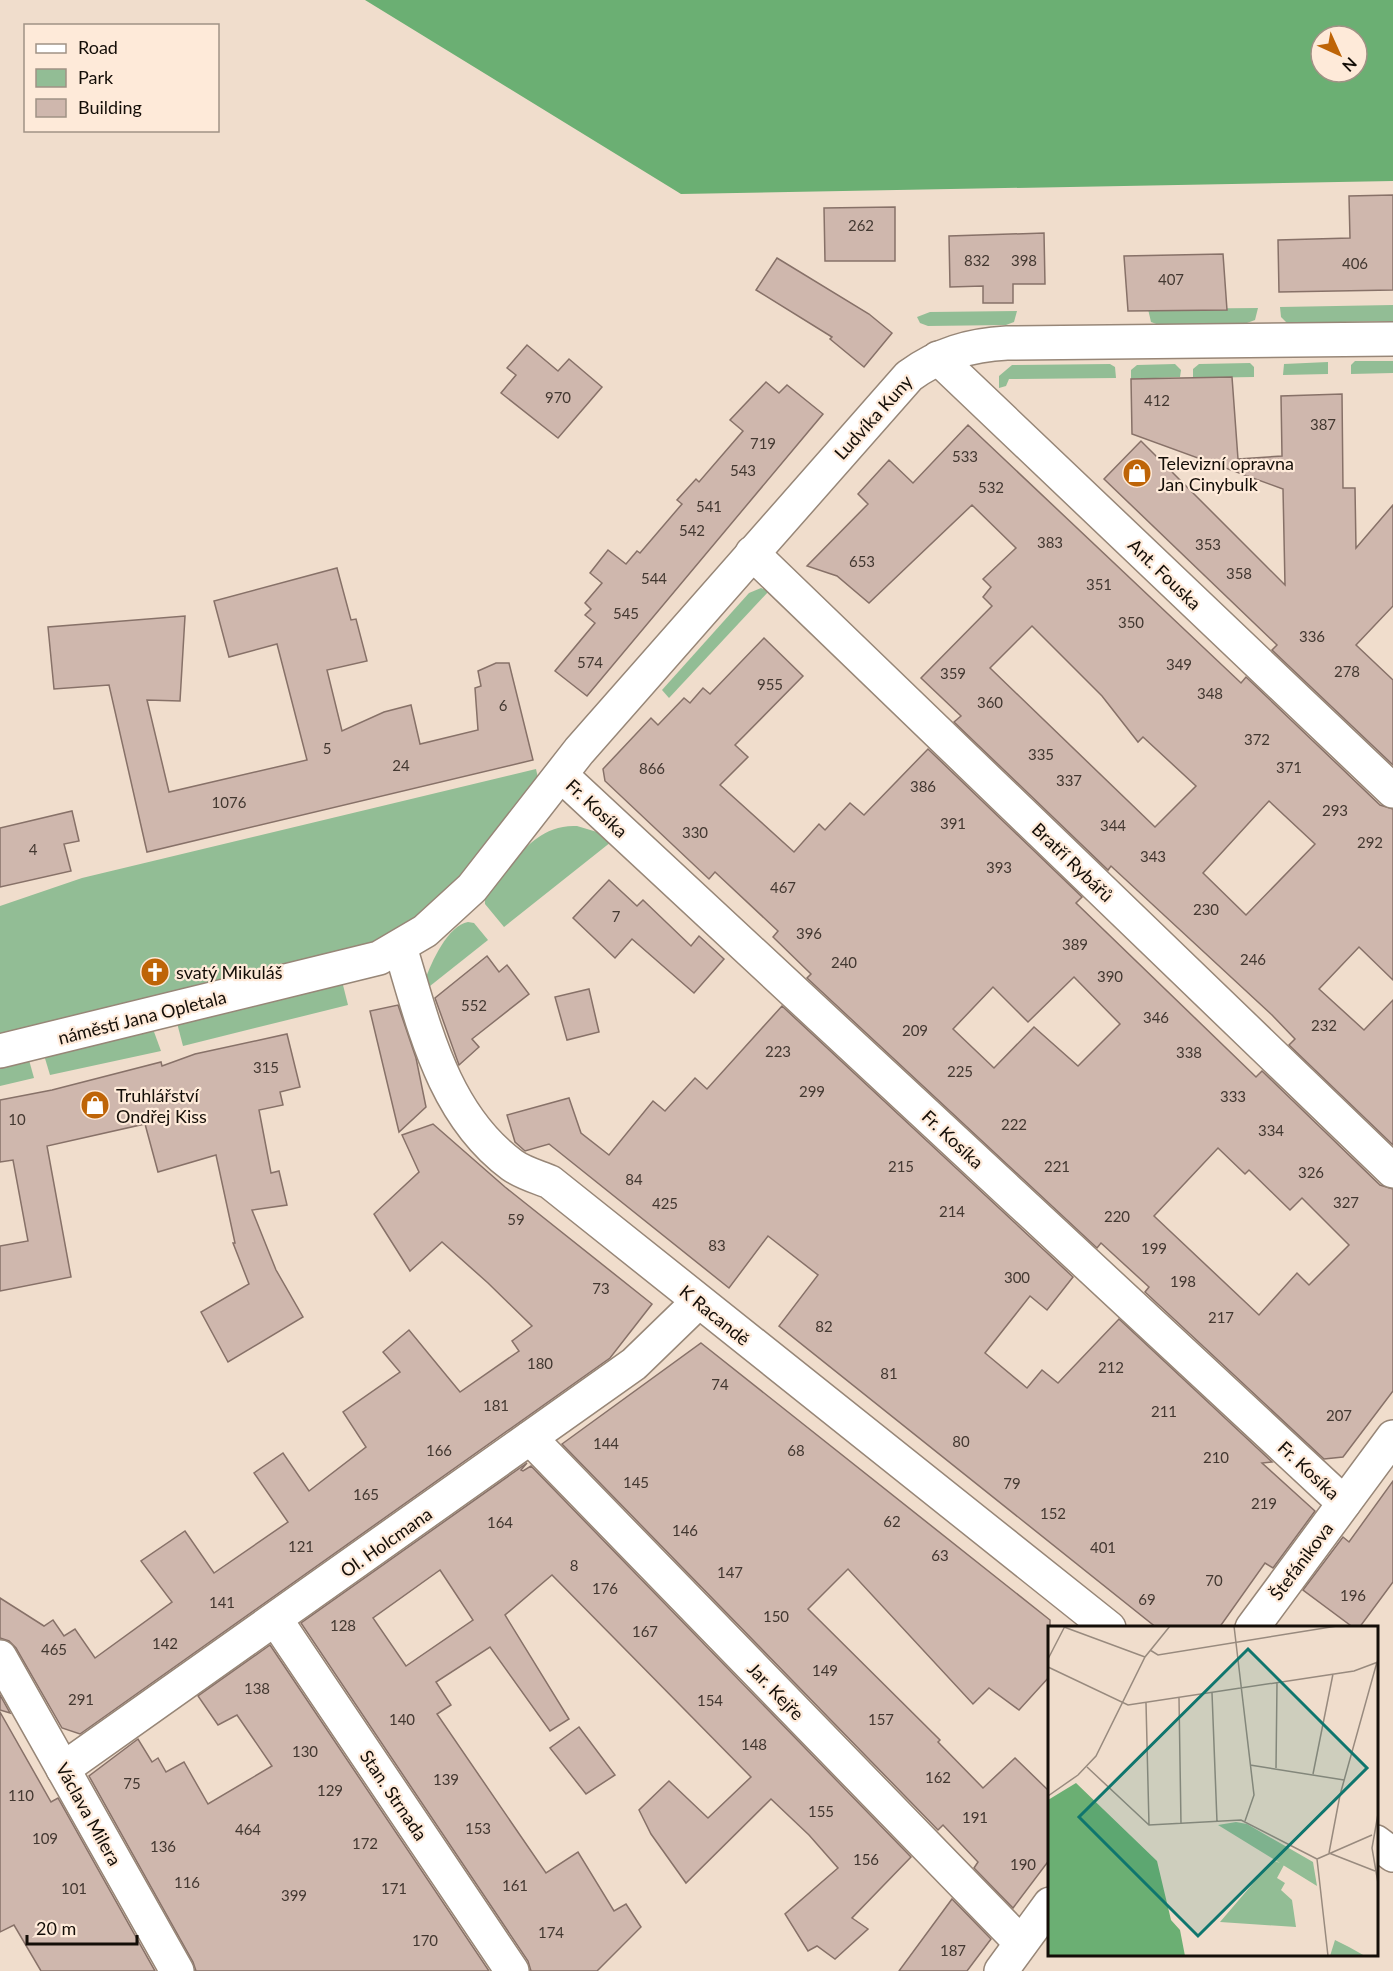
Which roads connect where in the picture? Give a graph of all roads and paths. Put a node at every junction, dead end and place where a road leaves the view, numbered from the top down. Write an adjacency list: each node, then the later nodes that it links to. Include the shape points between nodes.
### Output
1 (1393, 339): 2 (street, Ludvíka Kuny, via 998,344 971,347)
2 (938, 358): 3 (street, Ludvíka Kuny, via 909,376); 5 (street, Ant. Fouska)
3 (752, 554): 4 (street, Ludvíka Kuny); 8 (street, Bratří Rybářů)
4 (561, 775): 6 (street, náměstí Jana Opletala, via 472,888 426,931); 12 (street, Fr. Kosíka)
5 (1393, 791)
6 (400, 947): 7 (street, náměstí Jana Opletala, via 379,958 342,968); 9 (street, K Racandě, via 434,1058 478,1132 514,1167 550,1182)
7 (0, 1052)
8 (1393, 1171)
9 (698, 1302): 11 (street, Ol. Holcmana, via 634,1364); 14 (street, K Racandě)
10 (1393, 1437): 12 (street, Štefánikova)
11 (530, 1438): 13 (street, Ol. Holcmana); 21 (street, Jar. Kejře)
12 (1344, 1503): 15 (street, Štefánikova)
13 (276, 1620): 17 (street, Ol. Holcmana); 23 (street, Stan. Strnada)
14 (1106, 1626)
15 (1253, 1626)
16 (0, 1657): 17 (street, Václava Milera)
17 (63, 1769): 22 (street, Václava Milera)
18 (1378, 1843): 19 (street)
19 (1393, 1855)
20 (1048, 1907): 21 (street)
21 (1021, 1943): 24 (street)
22 (177, 1971)
23 (512, 1971)
24 (1001, 1971)

